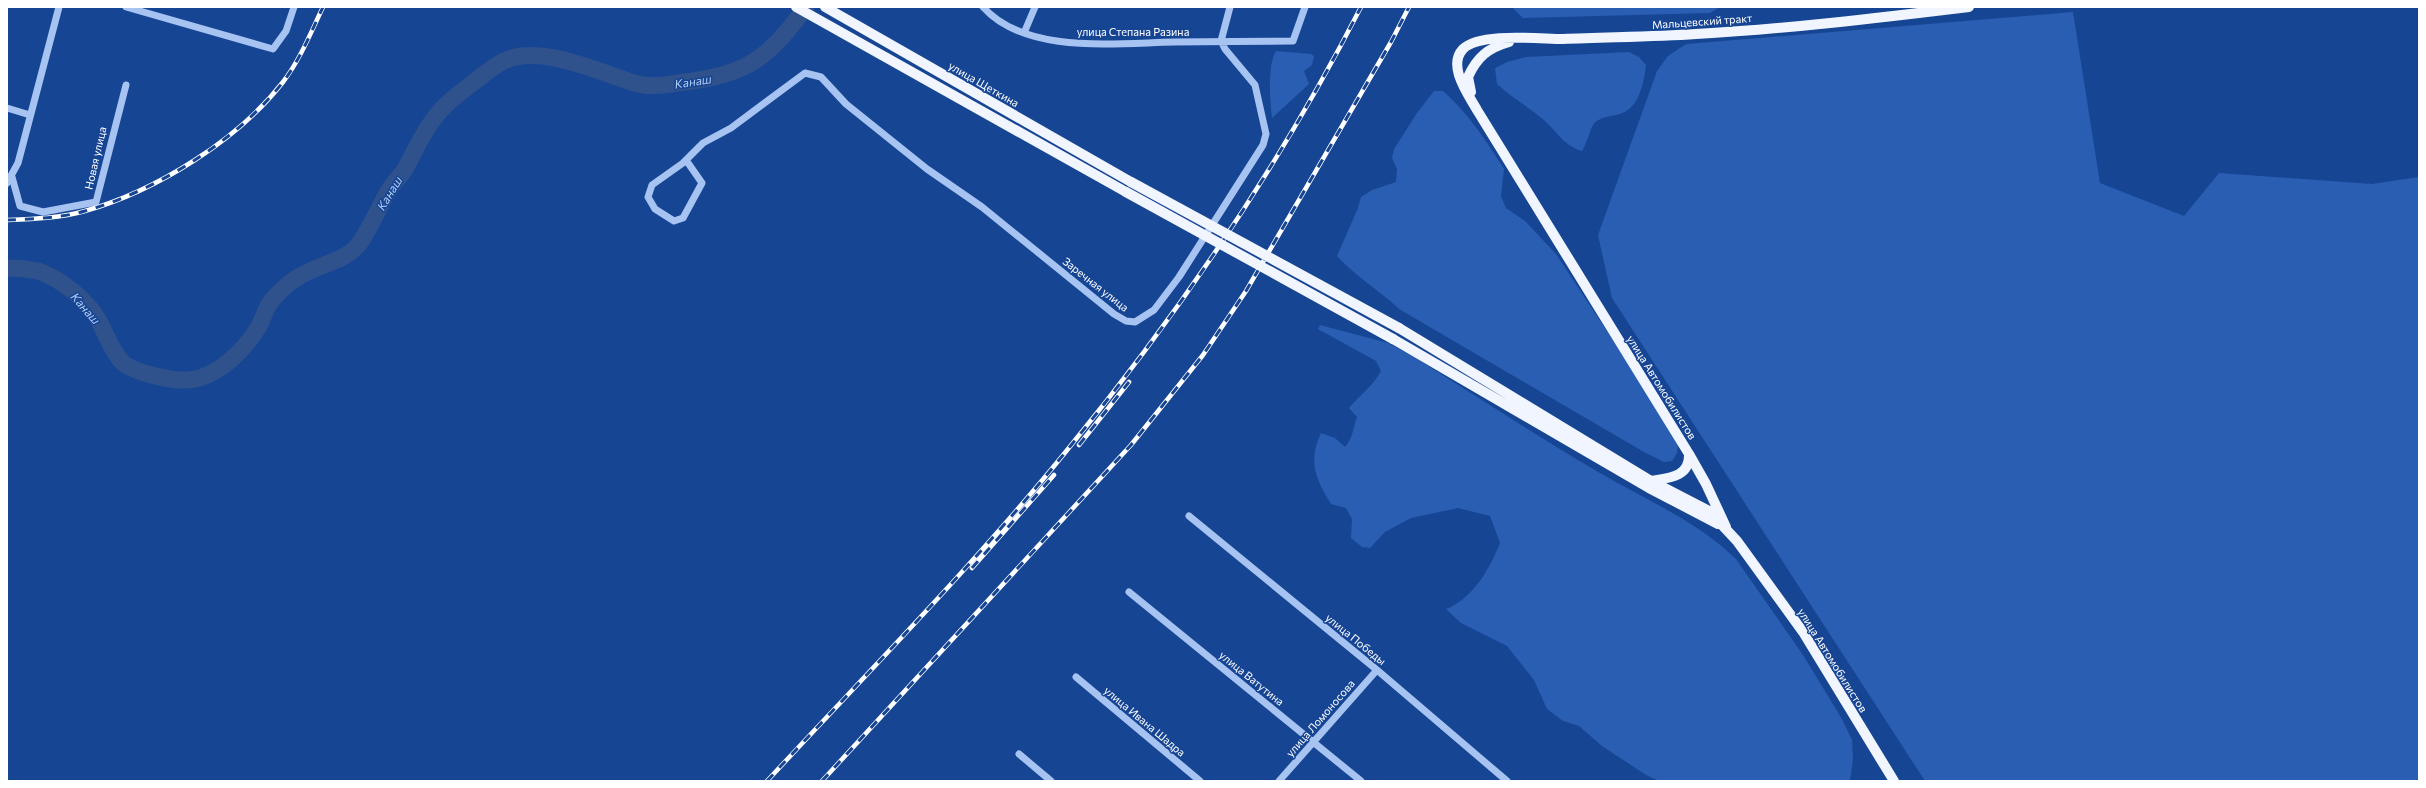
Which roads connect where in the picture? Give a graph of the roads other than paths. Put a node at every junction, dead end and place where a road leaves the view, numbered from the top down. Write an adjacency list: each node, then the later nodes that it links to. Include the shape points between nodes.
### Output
1 (59, 7): 19 (street)
2 (126, 7): 3 (street, via 273,49 286,31)
3 (294, 7)
4 (796, 7): 26 (main road, bridge, via 1393,339 1648,488)
5 (825, 7): 24 (main road, улица Щеткина, bridge, via 1131,182 1399,328)
6 (983, 7): 11 (street, улица Степана Разина, via 1010,28)
7 (1035, 7): 11 (street)
8 (1230, 7): 12 (street)
9 (1306, 7): 12 (street, улица Степана Разина, via 1293,41)
10 (1969, 7): 13 (main road, Мальцевский тракт, via 1838,22 1695,34 1554,39 1527,37)
11 (1024, 33): 12 (street, улица Степана Разина, via 1059,41 1101,44)
12 (1221, 41): 20 (street, Заречная улица, via 1255,84 1266,134 1263,145 1179,277 1154,310 1135,322 1126,321 1114,314 982,207 927,169 846,104 821,77 805,73 731,128 703,143)
13 (1491, 44): 14 (main road, via 1475,41 1462,49); 15 (main road)
14 (1458, 69): 15 (main road); 18 (main road, улица Автомобилистов)
15 (1471, 71): 18 (main road, via 1468,77)
16 (126, 85): 21 (street, Новая улица, via 96,202 43,212 20,206)
17 (7, 108): 19 (street)
18 (1476, 110): 23 (main road, улица Автомобилистов)
19 (30, 114): 21 (street)
20 (686, 160): 20 (street, via 652,185 648,197 655,209 674,221 683,218 702,184)
21 (12, 177): 22 (street)
22 (7, 183)
23 (1689, 454): 24 (main road, улица Автомобилистов, via 1688,464 1681,474); 26 (main road)
24 (1651, 481): 26 (main road, улица Автомобилистов, via 1709,511)
25 (1189, 516): 28 (street, улица Победы)
26 (1726, 527): 37 (main road, улица Автомобилистов, via 1803,632)
27 (1129, 592): 30 (street, улица Ватутина)
28 (1377, 670): 30 (street, улица Ломоносова); 36 (street, улица Победы)
29 (1076, 677): 33 (street, улица Ивана Шадра)
30 (1314, 742): 34 (street, улица Ломоносова); 35 (street, улица Ватутина)
31 (1019, 754): 32 (street)
32 (1051, 781)
33 (1200, 781)
34 (1279, 781)
35 (1360, 781)
36 (1507, 781)
37 (1894, 781)

